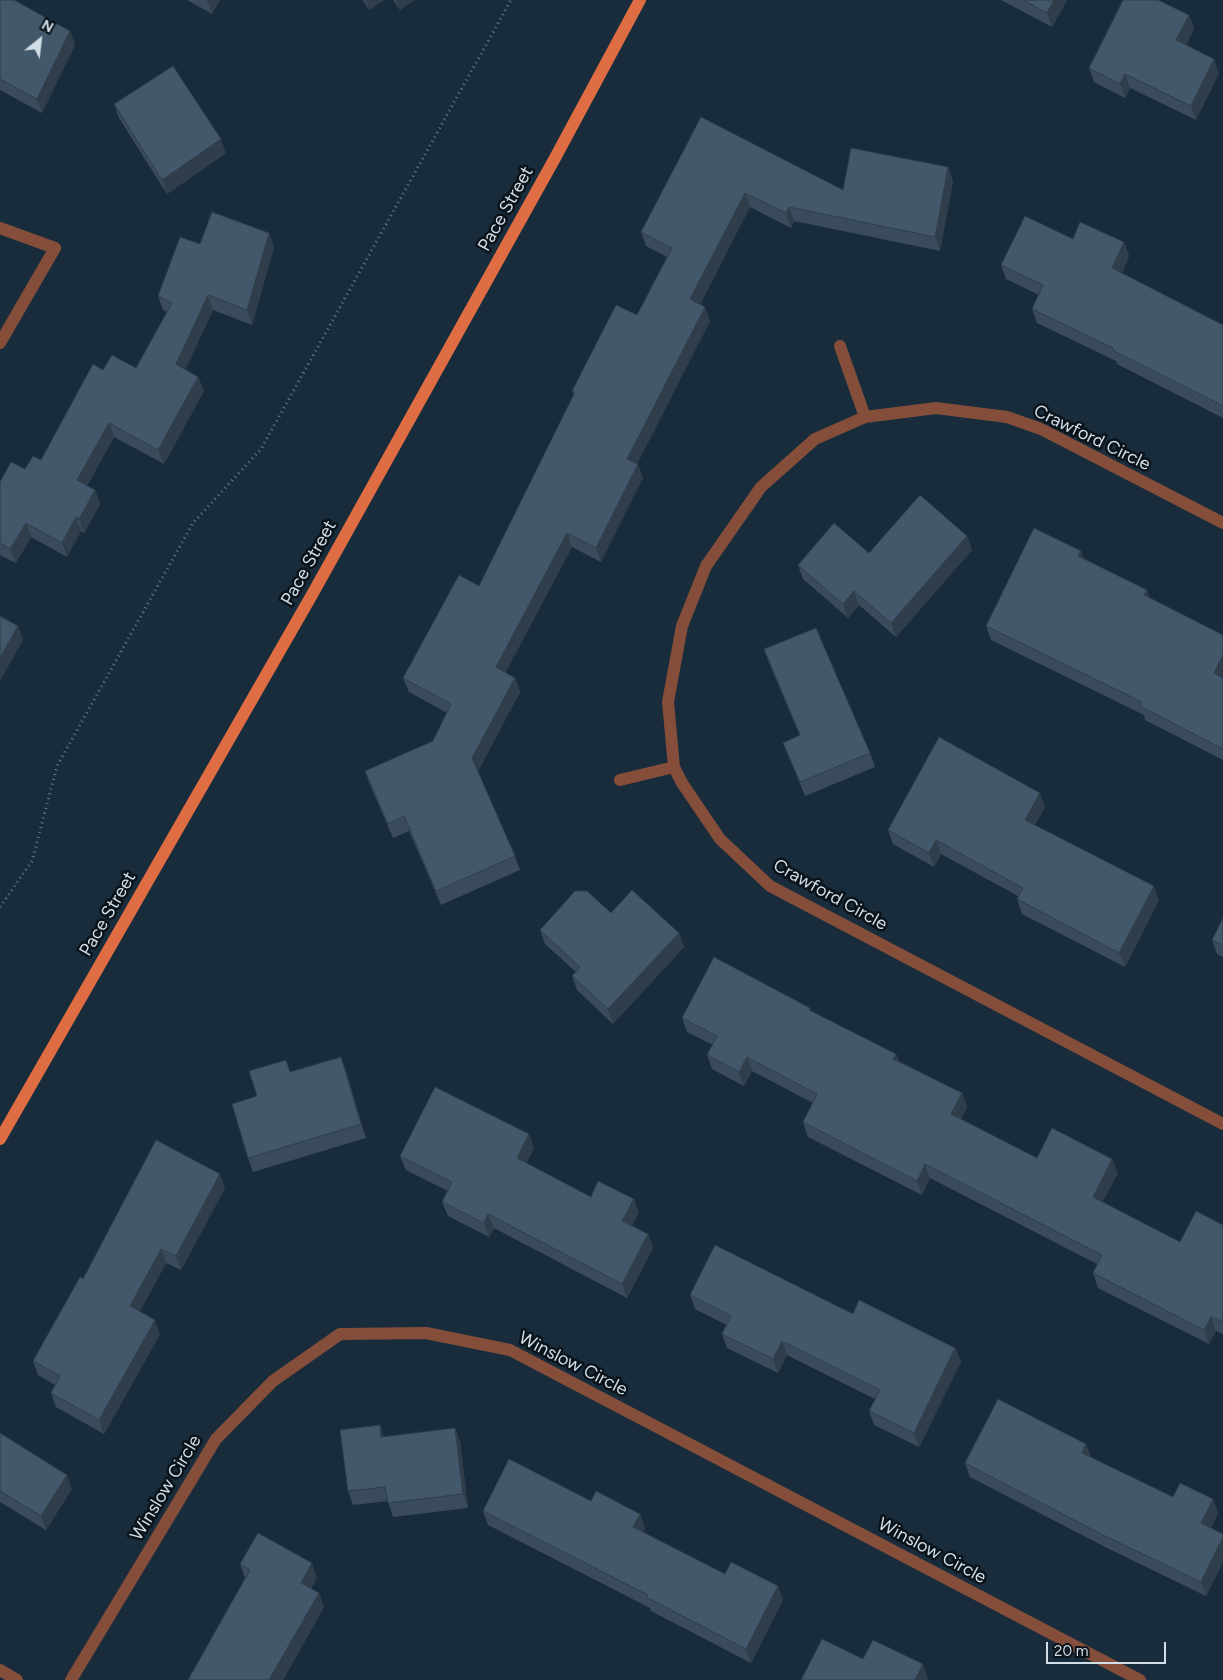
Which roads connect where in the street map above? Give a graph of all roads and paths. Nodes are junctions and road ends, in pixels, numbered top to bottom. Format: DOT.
graph roads {
  1 [pos="511,0"];
  2 [pos="640,0"];
  3 [pos="0,228"];
  4 [pos="0,342"];
  5 [pos="840,346"];
  6 [pos="865,417"];
  7 [pos="1223,523"];
  8 [pos="674,767"];
  9 [pos="620,780"];
  10 [pos="0,907"];
  11 [pos="1223,1124"];
  12 [pos="0,1139"];
  13 [pos="0,1670"];
  14 [pos="17,1680"];
  15 [pos="72,1680"];
  16 [pos="1140,1680"];
  1 -- 10 [label="path"];
  2 -- 12 [label="main road, Pace Street"];
  3 -- 4 [label="street"];
  5 -- 6 [label="street"];
  6 -- 7 [label="street, Crawford Circle"];
  6 -- 8 [label="street, Crawford Circle"];
  8 -- 9 [label="street"];
  8 -- 11 [label="street, Crawford Circle"];
  13 -- 14 [label="street"];
  15 -- 16 [label="street, Winslow Circle"];
}
